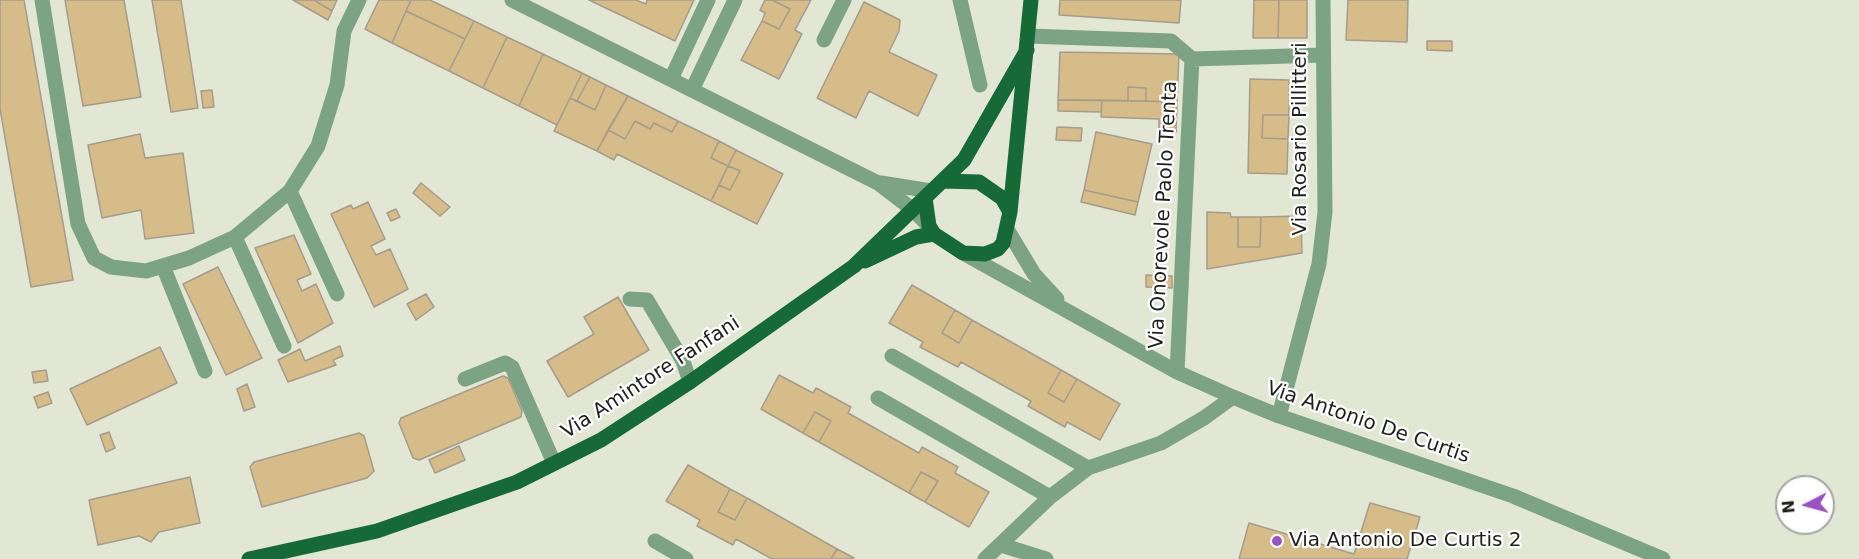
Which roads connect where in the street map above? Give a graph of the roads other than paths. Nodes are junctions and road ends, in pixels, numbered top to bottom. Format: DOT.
graph roads {
  1 [pos="42,0"];
  2 [pos="359,0"];
  3 [pos="512,0"];
  4 [pos="708,0"];
  5 [pos="735,0"];
  6 [pos="844,0"];
  7 [pos="960,0"];
  8 [pos="1031,0"];
  9 [pos="1323,0"];
  10 [pos="824,40"];
  11 [pos="1027,43"];
  12 [pos="1322,56"];
  13 [pos="1192,59"];
  14 [pos="671,79"];
  15 [pos="980,85"];
  16 [pos="693,88"];
  17 [pos="878,183"];
  18 [pos="933,190"];
  19 [pos="290,191"];
  20 [pos="912,209"];
  21 [pos="1010,212"];
  22 [pos="1007,229"];
  23 [pos="931,230"];
  24 [pos="235,237"];
  25 [pos="963,253"];
  26 [pos="163,266"];
  27 [pos="854,266"];
  28 [pos="337,294"];
  29 [pos="630,299"];
  30 [pos="1068,310"];
  31 [pos="284,346"];
  32 [pos="892,356"];
  33 [pos="206,371"];
  34 [pos="1178,372"];
  35 [pos="465,379"];
  36 [pos="690,382"];
  37 [pos="1233,397"];
  38 [pos="878,398"];
  39 [pos="1278,416"];
  40 [pos="554,464"];
  41 [pos="1088,468"];
  42 [pos="1050,497"];
  43 [pos="655,541"];
  44 [pos="1001,545"];
  45 [pos="249,559"];
  46 [pos="686,559"];
  47 [pos="985,559"];
  48 [pos="1046,559"];
  49 [pos="1664,559"];
  1 -- 26 [label="street"];
  2 -- 19 [label="street"];
  3 -- 14 [label="street"];
  4 -- 14 [label="street"];
  5 -- 16 [label="street"];
  6 -- 10 [label="street"];
  7 -- 15 [label="street"];
  8 -- 11 [label="main road"];
  9 -- 12 [label="street, Via Rosario Pillitteri"];
  11 -- 13 [label="street, Via Onorevole Paolo Trenta"];
  11 -- 18 [label="main road"];
  11 -- 21 [label="main road"];
  12 -- 13 [label="street, Via Onorevole Paolo Trenta"];
  12 -- 39 [label="street, Via Rosario Pillitteri"];
  13 -- 34 [label="street, Via Onorevole Paolo Trenta"];
  14 -- 16 [label="street"];
  16 -- 17 [label="street"];
  17 -- 18 [label="street"];
  17 -- 20 [label="street"];
  18 -- 20 [label="main road"];
  18 -- 21 [label="main road"];
  18 -- 23 [label="main road"];
  19 -- 24 [label="street"];
  19 -- 28 [label="street"];
  20 -- 23 [label="street"];
  20 -- 27 [label="main road"];
  21 -- 22 [label="main road"];
  22 -- 25 [label="main road"];
  22 -- 30 [label="street"];
  23 -- 25 [label="main road"];
  23 -- 27 [label="main road"];
  24 -- 26 [label="street"];
  24 -- 31 [label="street"];
  25 -- 30 [label="street, Via Antonio De Curtis"];
  26 -- 33 [label="street"];
  27 -- 36 [label="main road, Via Amintore Fanfani"];
  29 -- 36 [label="street"];
  30 -- 34 [label="street, Via Antonio De Curtis"];
  32 -- 41 [label="street"];
  34 -- 37 [label="street, Via Antonio De Curtis"];
  35 -- 40 [label="street"];
  36 -- 40 [label="main road, Via Amintore Fanfani"];
  37 -- 39 [label="street, Via Antonio De Curtis"];
  37 -- 41 [label="street"];
  38 -- 42 [label="street"];
  39 -- 49 [label="street, Via Antonio De Curtis"];
  40 -- 45 [label="main road, Via Amintore Fanfani"];
  41 -- 42 [label="street"];
  42 -- 44 [label="street"];
  43 -- 46 [label="street"];
  44 -- 47 [label="street"];
  44 -- 48 [label="street"];
}
